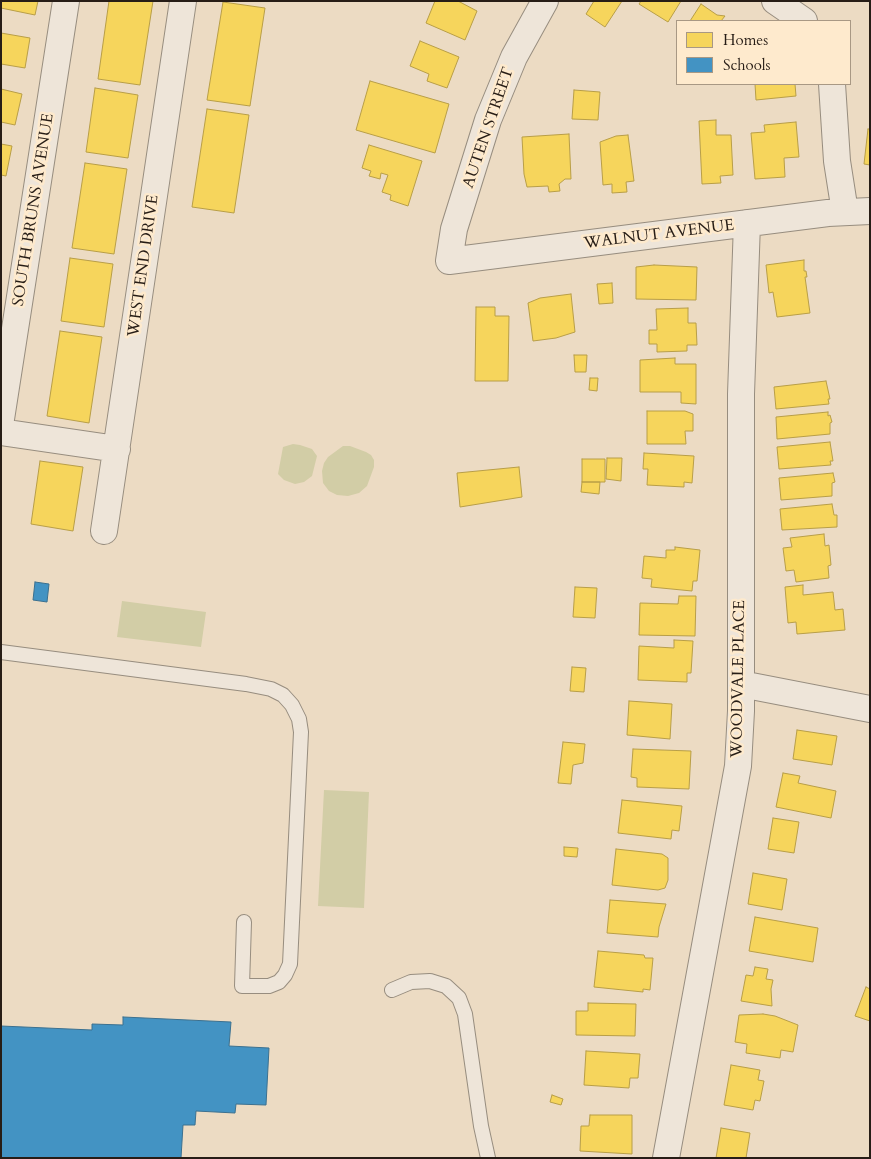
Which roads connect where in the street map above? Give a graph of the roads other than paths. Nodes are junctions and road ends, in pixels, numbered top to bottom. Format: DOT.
graph roads {
  1 [pos="66,1"];
  2 [pos="183,1"];
  3 [pos="545,1"];
  4 [pos="775,1"];
  5 [pos="803,20"];
  6 [pos="832,85"];
  7 [pos="863,216"];
  8 [pos="747,223"];
  9 [pos="449,261"];
  10 [pos="1,419"];
  11 [pos="1,432"];
  12 [pos="117,449"];
  13 [pos="104,532"];
  14 [pos="1,652"];
  15 [pos="740,684"];
  16 [pos="870,709"];
  17 [pos="244,922"];
  18 [pos="392,990"];
  19 [pos="488,1158"];
  20 [pos="666,1158"];
  1 -- 10 [label="street, SOUTH BRUNS AVENUE"];
  2 -- 12 [label="street, WEST END DRIVE"];
  3 -- 9 [label="street, AUTEN STREET"];
  4 -- 5 [label="street"];
  6 -- 7 [label="street"];
  7 -- 8 [label="street, WALNUT AVENUE"];
  8 -- 9 [label="street, WALNUT AVENUE"];
  8 -- 15 [label="street, WOODVALE PLACE"];
  11 -- 12 [label="street"];
  12 -- 13 [label="street, WEST END DRIVE"];
  14 -- 17 [label="lane"];
  15 -- 16 [label="street"];
  15 -- 20 [label="street, WOODVALE PLACE"];
  18 -- 19 [label="lane"];
}
